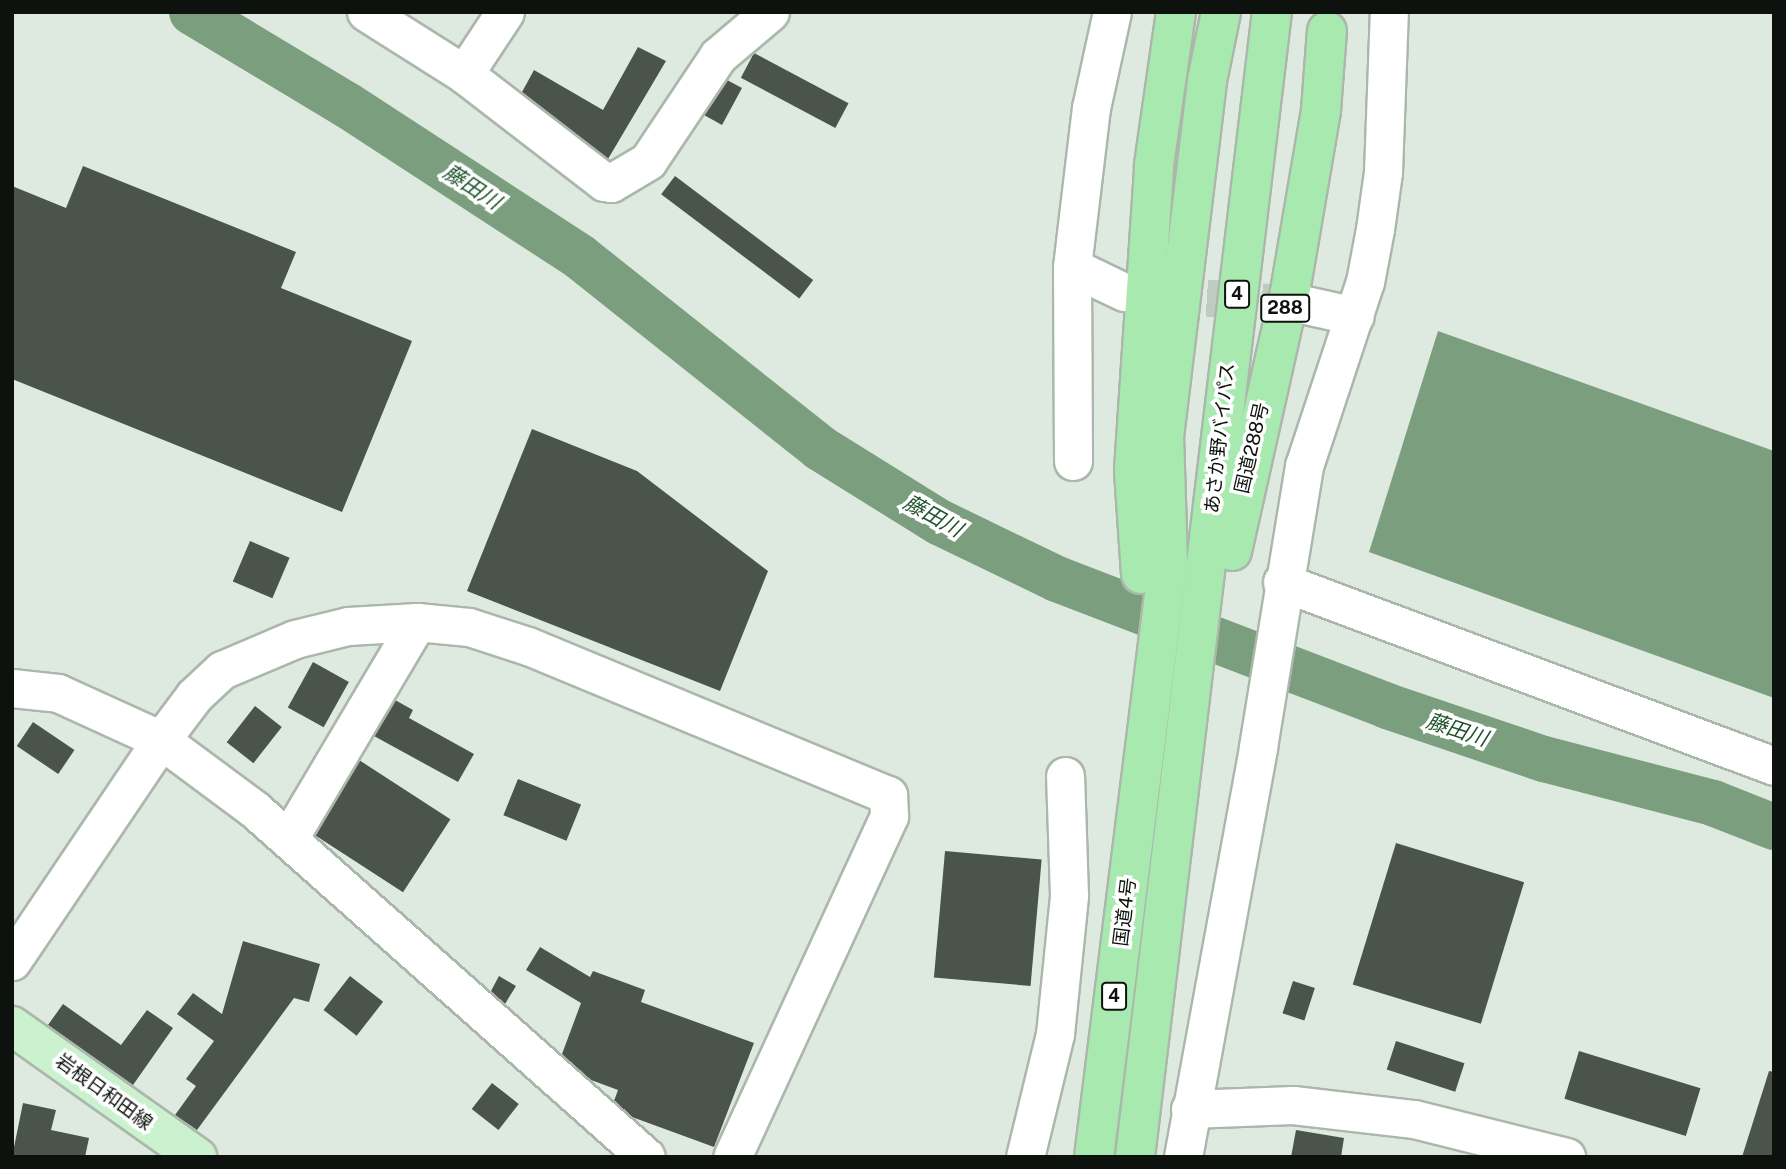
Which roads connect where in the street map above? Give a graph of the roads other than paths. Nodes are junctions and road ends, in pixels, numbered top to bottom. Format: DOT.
graph roads {
  1 [pos="366,12"];
  2 [pos="505,12"];
  3 [pos="770,12"];
  4 [pos="1112,12"];
  5 [pos="1176,12"];
  6 [pos="1221,12"];
  7 [pos="1272,12"];
  8 [pos="1389,12"];
  9 [pos="1327,31"];
  10 [pos="464,74"];
  11 [pos="1072,267"];
  12 [pos="1124,292"];
  13 [pos="1301,304"];
  14 [pos="1355,316"];
  15 [pos="1073,461"];
  16 [pos="1156,559"];
  17 [pos="1216,580"];
  18 [pos="1280,592"];
  19 [pos="416,622"];
  20 [pos="12,688"];
  21 [pos="161,740"];
  22 [pos="1774,766"];
  23 [pos="1065,776"];
  24 [pos="289,838"];
  25 [pos="1170,865"];
  26 [pos="12,961"];
  27 [pos="12,1026"];
  28 [pos="1190,1109"];
  29 [pos="176,1150"];
  30 [pos="646,1157"];
  31 [pos="732,1157"];
  32 [pos="1025,1157"];
  33 [pos="1094,1157"];
  34 [pos="1135,1157"];
  35 [pos="1183,1157"];
  36 [pos="1566,1157"];
  1 -- 10 [label="street"];
  2 -- 10 [label="street"];
  3 -- 10 [label="street"];
  4 -- 11 [label="street"];
  5 -- 16 [label="highway"];
  6 -- 16 [label="highway"];
  7 -- 17 [label="highway, あさか野バイパス / 4"];
  8 -- 14 [label="street"];
  9 -- 17 [label="highway, 国道288号 / 288"];
  11 -- 12 [label="street"];
  11 -- 15 [label="street"];
  13 -- 14 [label="street"];
  14 -- 18 [label="street"];
  16 -- 33 [label="highway, 国道4号 / 4"];
  17 -- 25 [label="highway, 国道288号 / 288"];
  18 -- 22 [label="street"];
  18 -- 28 [label="street"];
  19 -- 21 [label="street"];
  19 -- 24 [label="street"];
  19 -- 31 [label="street"];
  20 -- 21 [label="street"];
  21 -- 24 [label="street"];
  21 -- 26 [label="street"];
  23 -- 32 [label="street"];
  24 -- 30 [label="street"];
  25 -- 34 [label="highway, 国道4号 / 4"];
  27 -- 29 [label="main road, 岩根日和田線"];
  28 -- 35 [label="street"];
  28 -- 36 [label="street"];
}
